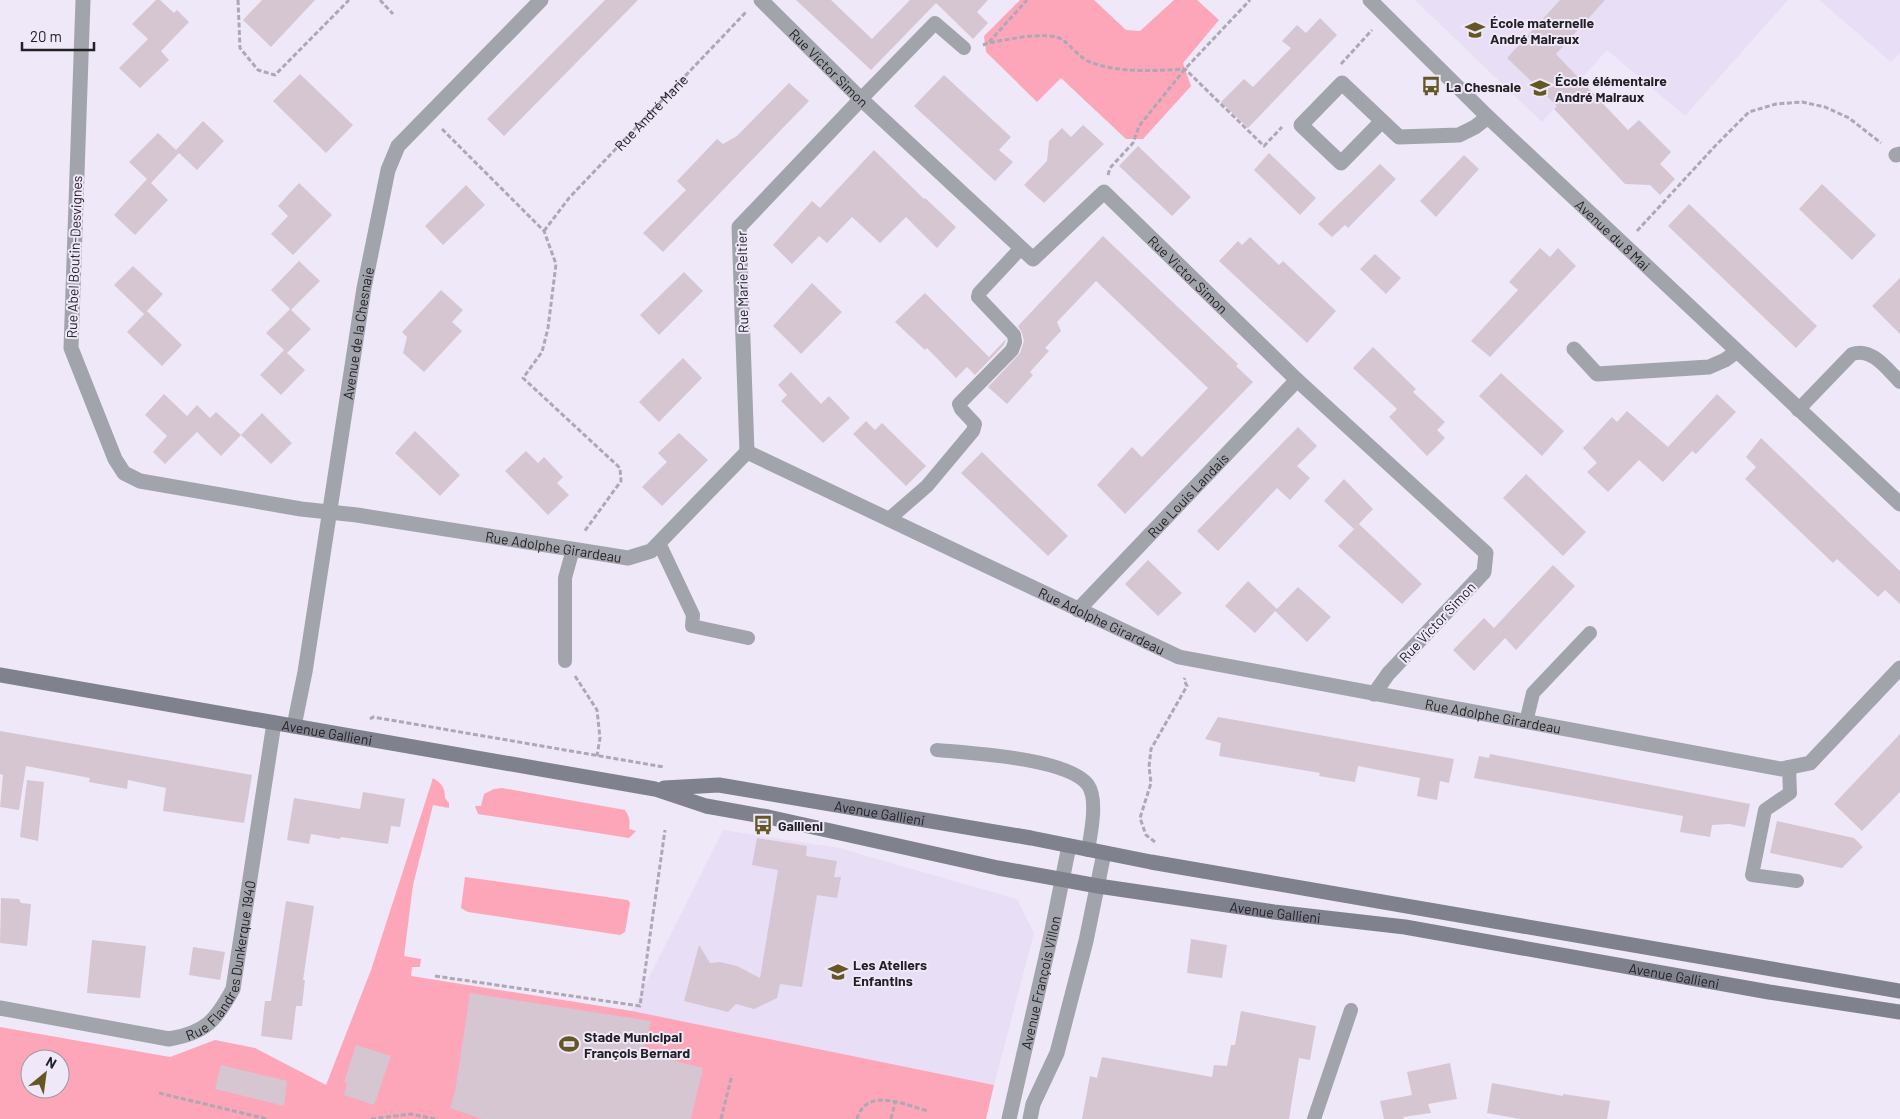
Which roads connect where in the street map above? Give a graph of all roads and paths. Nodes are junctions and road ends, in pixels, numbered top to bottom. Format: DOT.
graph roads {
  1 [pos="83,0"];
  2 [pos="238,0"];
  3 [pos="349,0"];
  4 [pos="380,0"];
  5 [pos="541,0"];
  6 [pos="762,0"];
  7 [pos="1027,0"];
  8 [pos="1250,0"];
  9 [pos="1370,0"];
  10 [pos="393,14"];
  11 [pos="1374,28"];
  12 [pos="988,43"];
  13 [pos="964,48"];
  14 [pos="1337,68"];
  15 [pos="1185,69"];
  16 [pos="861,99"];
  17 [pos="428,115"];
  18 [pos="1488,117"];
  19 [pos="1288,121"];
  20 [pos="1382,121"];
  21 [pos="1898,155"];
  22 [pos="1104,192"];
  23 [pos="544,231"];
  24 [pos="1624,245"];
  25 [pos="1021,248"];
  26 [pos="1574,349"];
  27 [pos="1736,352"];
  28 [pos="1297,380"];
  29 [pos="1900,382"];
  30 [pos="1798,410"];
  31 [pos="747,452"];
  32 [pos="1900,504"];
  33 [pos="329,511"];
  34 [pos="889,519"];
  35 [pos="659,542"];
  36 [pos="574,549"];
  37 [pos="1078,610"];
  38 [pos="1590,633"];
  39 [pos="748,638"];
  40 [pos="1195,659"];
  41 [pos="566,661"];
  42 [pos="1900,668"];
  43 [pos="0,675"];
  44 [pos="1374,694"];
  45 [pos="1526,722"];
  46 [pos="274,723"];
  47 [pos="294,726"];
  48 [pos="937,750"];
  49 [pos="597,756"];
  50 [pos="1789,768"];
  51 [pos="655,789"];
  52 [pos="665,830"];
  53 [pos="1146,835"];
  54 [pos="1068,846"];
  55 [pos="1088,850"];
  56 [pos="1104,853"];
  57 [pos="1063,878"];
  58 [pos="1796,881"];
  59 [pos="1098,886"];
  60 [pos="434,976"];
  61 [pos="1900,991"];
  62 [pos="0,1008"];
  63 [pos="1351,1010"];
  64 [pos="1900,1012"];
  65 [pos="732,1074"];
  66 [pos="159,1093"];
  67 [pos="895,1102"];
  68 [pos="928,1111"];
  69 [pos="246,1114"];
  70 [pos="857,1118"];
  71 [pos="244,1119"];
  72 [pos="267,1119"];
  73 [pos="370,1119"];
  74 [pos="435,1119"];
  75 [pos="722,1119"];
  76 [pos="863,1119"];
  77 [pos="891,1119"];
  78 [pos="1010,1119"];
  79 [pos="1030,1119"];
  80 [pos="1314,1119"];
  1 -- 33 [label="street, Rue Abel Boutin-Desvignes"];
  2 -- 3 [label="path"];
  4 -- 10 [label="path"];
  5 -- 17 [label="street, Avenue de la Chesnaie"];
  6 -- 16 [label="street, Rue Victor Simon"];
  6 -- 23 [label="path, Rue André Marie"];
  7 -- 12 [label="path"];
  8 -- 15 [label="path"];
  9 -- 18 [label="street, Avenue du 8 Mai"];
  11 -- 14 [label="path"];
  12 -- 13 [label="path"];
  12 -- 15 [label="path"];
  13 -- 16 [label="lane"];
  15 -- 19 [label="path"];
  15 -- 22 [label="path"];
  16 -- 25 [label="street, Rue Victor Simon"];
  16 -- 31 [label="street, Rue Marie Peltier"];
  17 -- 23 [label="path"];
  17 -- 33 [label="street, Avenue de la Chesnaie"];
  18 -- 20 [label="street"];
  18 -- 24 [label="street, Avenue du 8 Mai"];
  20 -- 20 [label="street"];
  21 -- 24 [label="path"];
  22 -- 25 [label="street, Rue Victor Simon"];
  22 -- 28 [label="street, Rue Victor Simon"];
  23 -- 36 [label="path"];
  24 -- 27 [label="street, Avenue du 8 Mai"];
  25 -- 34 [label="lane"];
  26 -- 27 [label="street"];
  27 -- 30 [label="street, Avenue du 8 Mai"];
  28 -- 37 [label="street, Rue Louis Landais"];
  28 -- 44 [label="street, Rue Victor Simon"];
  29 -- 30 [label="lane"];
  30 -- 32 [label="street, Avenue du 8 Mai"];
  31 -- 34 [label="street, Rue Adolphe Girardeau"];
  31 -- 35 [label="street, Rue Adolphe Girardeau"];
  33 -- 36 [label="street, Rue Adolphe Girardeau"];
  33 -- 47 [label="street, Avenue de la Chesnaie"];
  34 -- 37 [label="street, Rue Adolphe Girardeau"];
  35 -- 36 [label="street, Rue Adolphe Girardeau"];
  35 -- 39 [label="lane"];
  36 -- 41 [label="lane"];
  37 -- 40 [label="street, Rue Adolphe Girardeau"];
  38 -- 45 [label="lane"];
  40 -- 44 [label="street, Rue Adolphe Girardeau"];
  40 -- 53 [label="path"];
  41 -- 49 [label="path"];
  42 -- 50 [label="street, Rue Adolphe Girardeau"];
  43 -- 46 [label="main road, Avenue Gallieni"];
  44 -- 45 [label="street, Rue Adolphe Girardeau"];
  45 -- 50 [label="street, Rue Adolphe Girardeau"];
  46 -- 47 [label="main road, Avenue Gallieni"];
  46 -- 62 [label="street, Rue Flandres Dunkerque 1940"];
  47 -- 51 [label="main road, Avenue Gallieni"];
  48 -- 55 [label="lane"];
  50 -- 58 [label="lane"];
  51 -- 54 [label="main road, Avenue Gallieni"];
  51 -- 57 [label="main road, Avenue Gallieni"];
  52 -- 60 [label="path"];
  54 -- 55 [label="main road, Avenue Gallieni"];
  54 -- 57 [label="street, Avenue François Villon"];
  55 -- 56 [label="main road, Avenue Gallieni"];
  56 -- 59 [label="street"];
  56 -- 61 [label="main road, Avenue Gallieni"];
  57 -- 59 [label="main road, Avenue Gallieni"];
  57 -- 78 [label="street, Avenue François Villon"];
  59 -- 64 [label="main road, Avenue Gallieni"];
  59 -- 79 [label="street"];
  63 -- 80 [label="lane"];
  65 -- 75 [label="path"];
  66 -- 69 [label="path"];
  67 -- 68 [label="path"];
  67 -- 70 [label="path"];
  67 -- 77 [label="path"];
  69 -- 71 [label="path"];
  69 -- 72 [label="path"];
  70 -- 76 [label="path"];
  73 -- 74 [label="path"];
}
